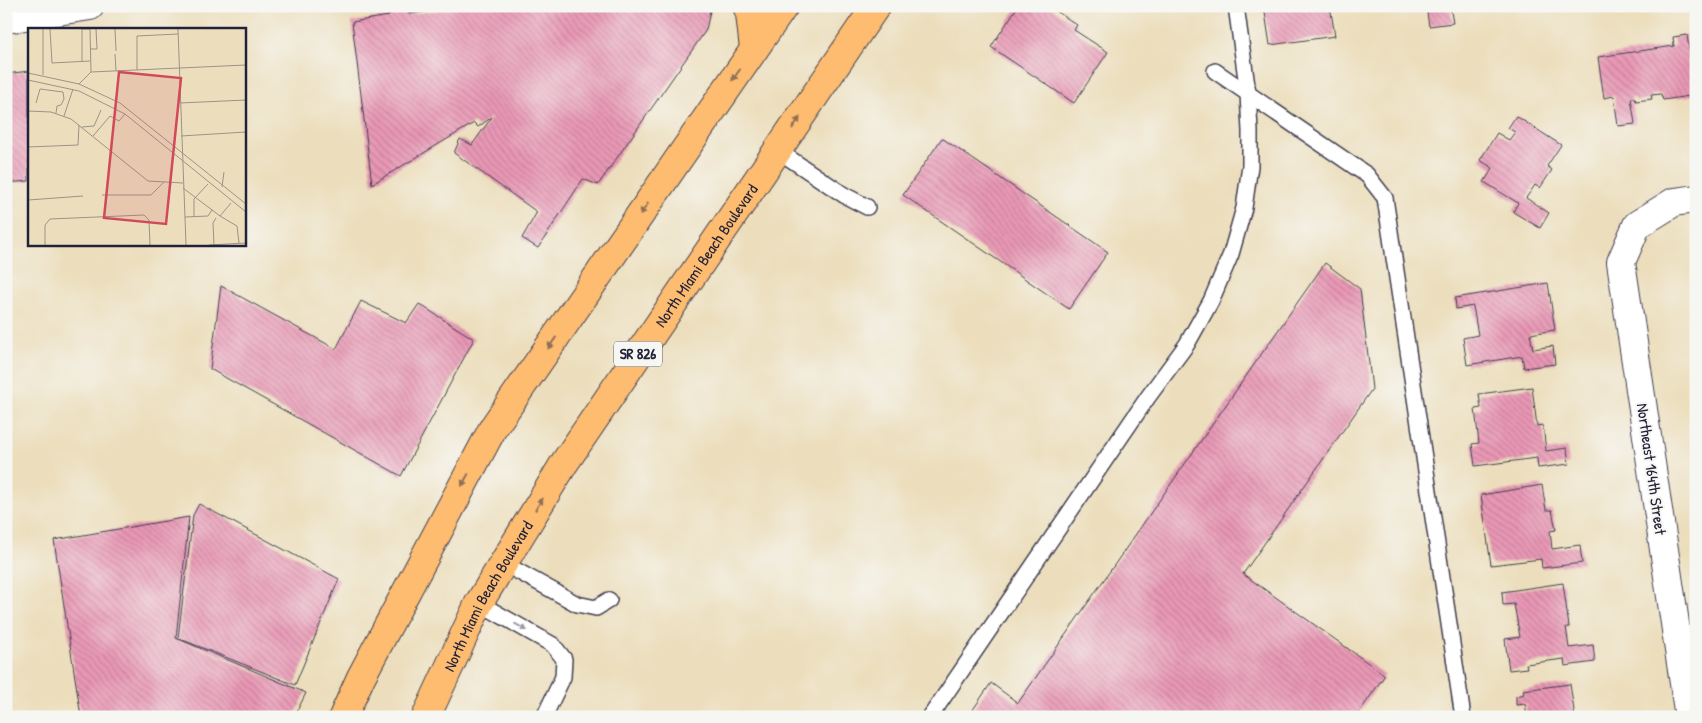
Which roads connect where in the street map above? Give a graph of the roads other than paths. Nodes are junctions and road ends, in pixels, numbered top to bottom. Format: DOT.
graph roads {
  1 [pos="90,6"];
  2 [pos="747,6"];
  3 [pos="784,6"];
  4 [pos="876,6"];
  5 [pos="1236,6"];
  6 [pos="6,18"];
  7 [pos="754,49"];
  8 [pos="1215,71"];
  9 [pos="1248,93"];
  10 [pos="778,150"];
  11 [pos="1696,198"];
  12 [pos="867,207"];
  13 [pos="502,563"];
  14 [pos="609,600"];
  15 [pos="479,603"];
  16 [pos="343,717"];
  17 [pos="426,717"];
  18 [pos="544,717"];
  19 [pos="930,717"];
  20 [pos="1463,717"];
  21 [pos="1689,717"];
  1 -- 6 [label="street"];
  2 -- 7 [label="main road"];
  3 -- 7 [label="main road"];
  10 -- 4 [label="main road, North Miami Beach Boulevard / SR 826, one-way"];
  5 -- 9 [label="lane"];
  7 -- 16 [label="main road, one-way"];
  8 -- 9 [label="lane"];
  9 -- 19 [label="lane"];
  9 -- 20 [label="lane"];
  10 -- 12 [label="lane"];
  13 -- 10 [label="main road, North Miami Beach Boulevard / SR 826, one-way"];
  11 -- 21 [label="street, Northeast 164th Street"];
  13 -- 14 [label="lane"];
  13 -- 15 [label="main road, North Miami Beach Boulevard / SR 826"];
  15 -- 17 [label="main road, North Miami Beach Boulevard / SR 826"];
  15 -- 18 [label="lane, one-way"];
}
